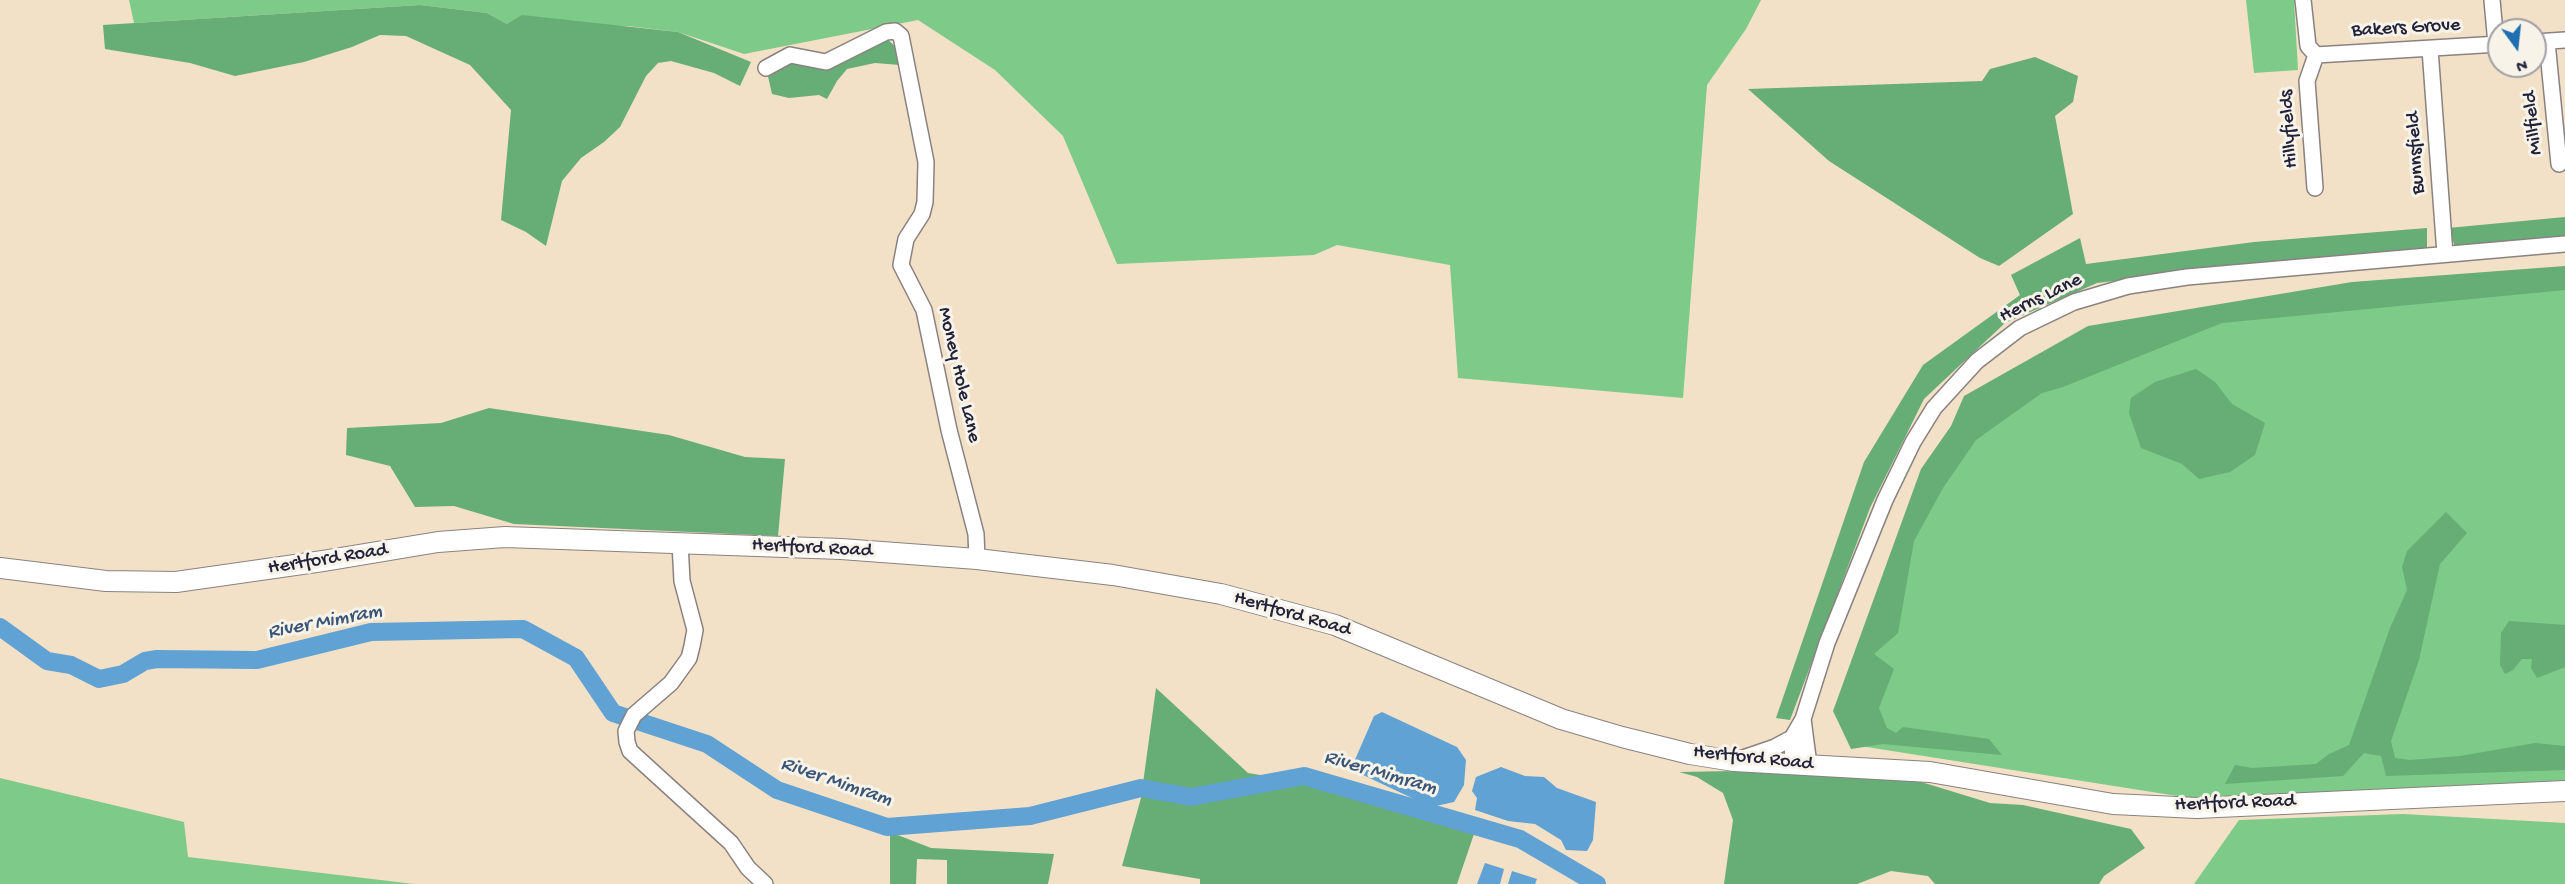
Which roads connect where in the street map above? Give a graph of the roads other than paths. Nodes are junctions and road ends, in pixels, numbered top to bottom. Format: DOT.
graph roads {
  1 [pos="2303,0"];
  2 [pos="2492,0"];
  3 [pos="2494,18"];
  4 [pos="2565,40"];
  5 [pos="2547,42"];
  6 [pos="2487,45"];
  7 [pos="2430,49"];
  8 [pos="2316,55"];
  9 [pos="766,68"];
  10 [pos="2546,78"];
  11 [pos="2559,164"];
  12 [pos="2315,188"];
  13 [pos="2565,244"];
  14 [pos="2445,254"];
  15 [pos="680,543"];
  16 [pos="976,559"];
  17 [pos="0,568"];
  18 [pos="1803,719"];
  19 [pos="1792,738"];
  20 [pos="1734,761"];
  21 [pos="1801,765"];
  22 [pos="2565,791"];
  23 [pos="765,884"];
  1 -- 8 [label="street"];
  2 -- 3 [label="street"];
  4 -- 5 [label="street"];
  6 -- 7 [label="street, Bakers Grove"];
  7 -- 8 [label="street, Bakers Grove"];
  7 -- 14 [label="street, Bunnsfield"];
  8 -- 12 [label="street, Hillyfields"];
  9 -- 16 [label="street, Money Hole Lane"];
  10 -- 11 [label="street, Millfield"];
  13 -- 14 [label="street, Herns Lane"];
  14 -- 18 [label="street, Herns Lane"];
  15 -- 16 [label="main road, Hertford Road"];
  15 -- 17 [label="main road, Hertford Road"];
  15 -- 23 [label="street"];
  16 -- 20 [label="main road, Hertford Road"];
  18 -- 19 [label="street, Herns Lane"];
  18 -- 21 [label="street, Herns Lane"];
  19 -- 20 [label="street"];
  19 -- 21 [label="street"];
  20 -- 21 [label="main road, Hertford Road"];
  21 -- 22 [label="main road, Hertford Road"];
}
